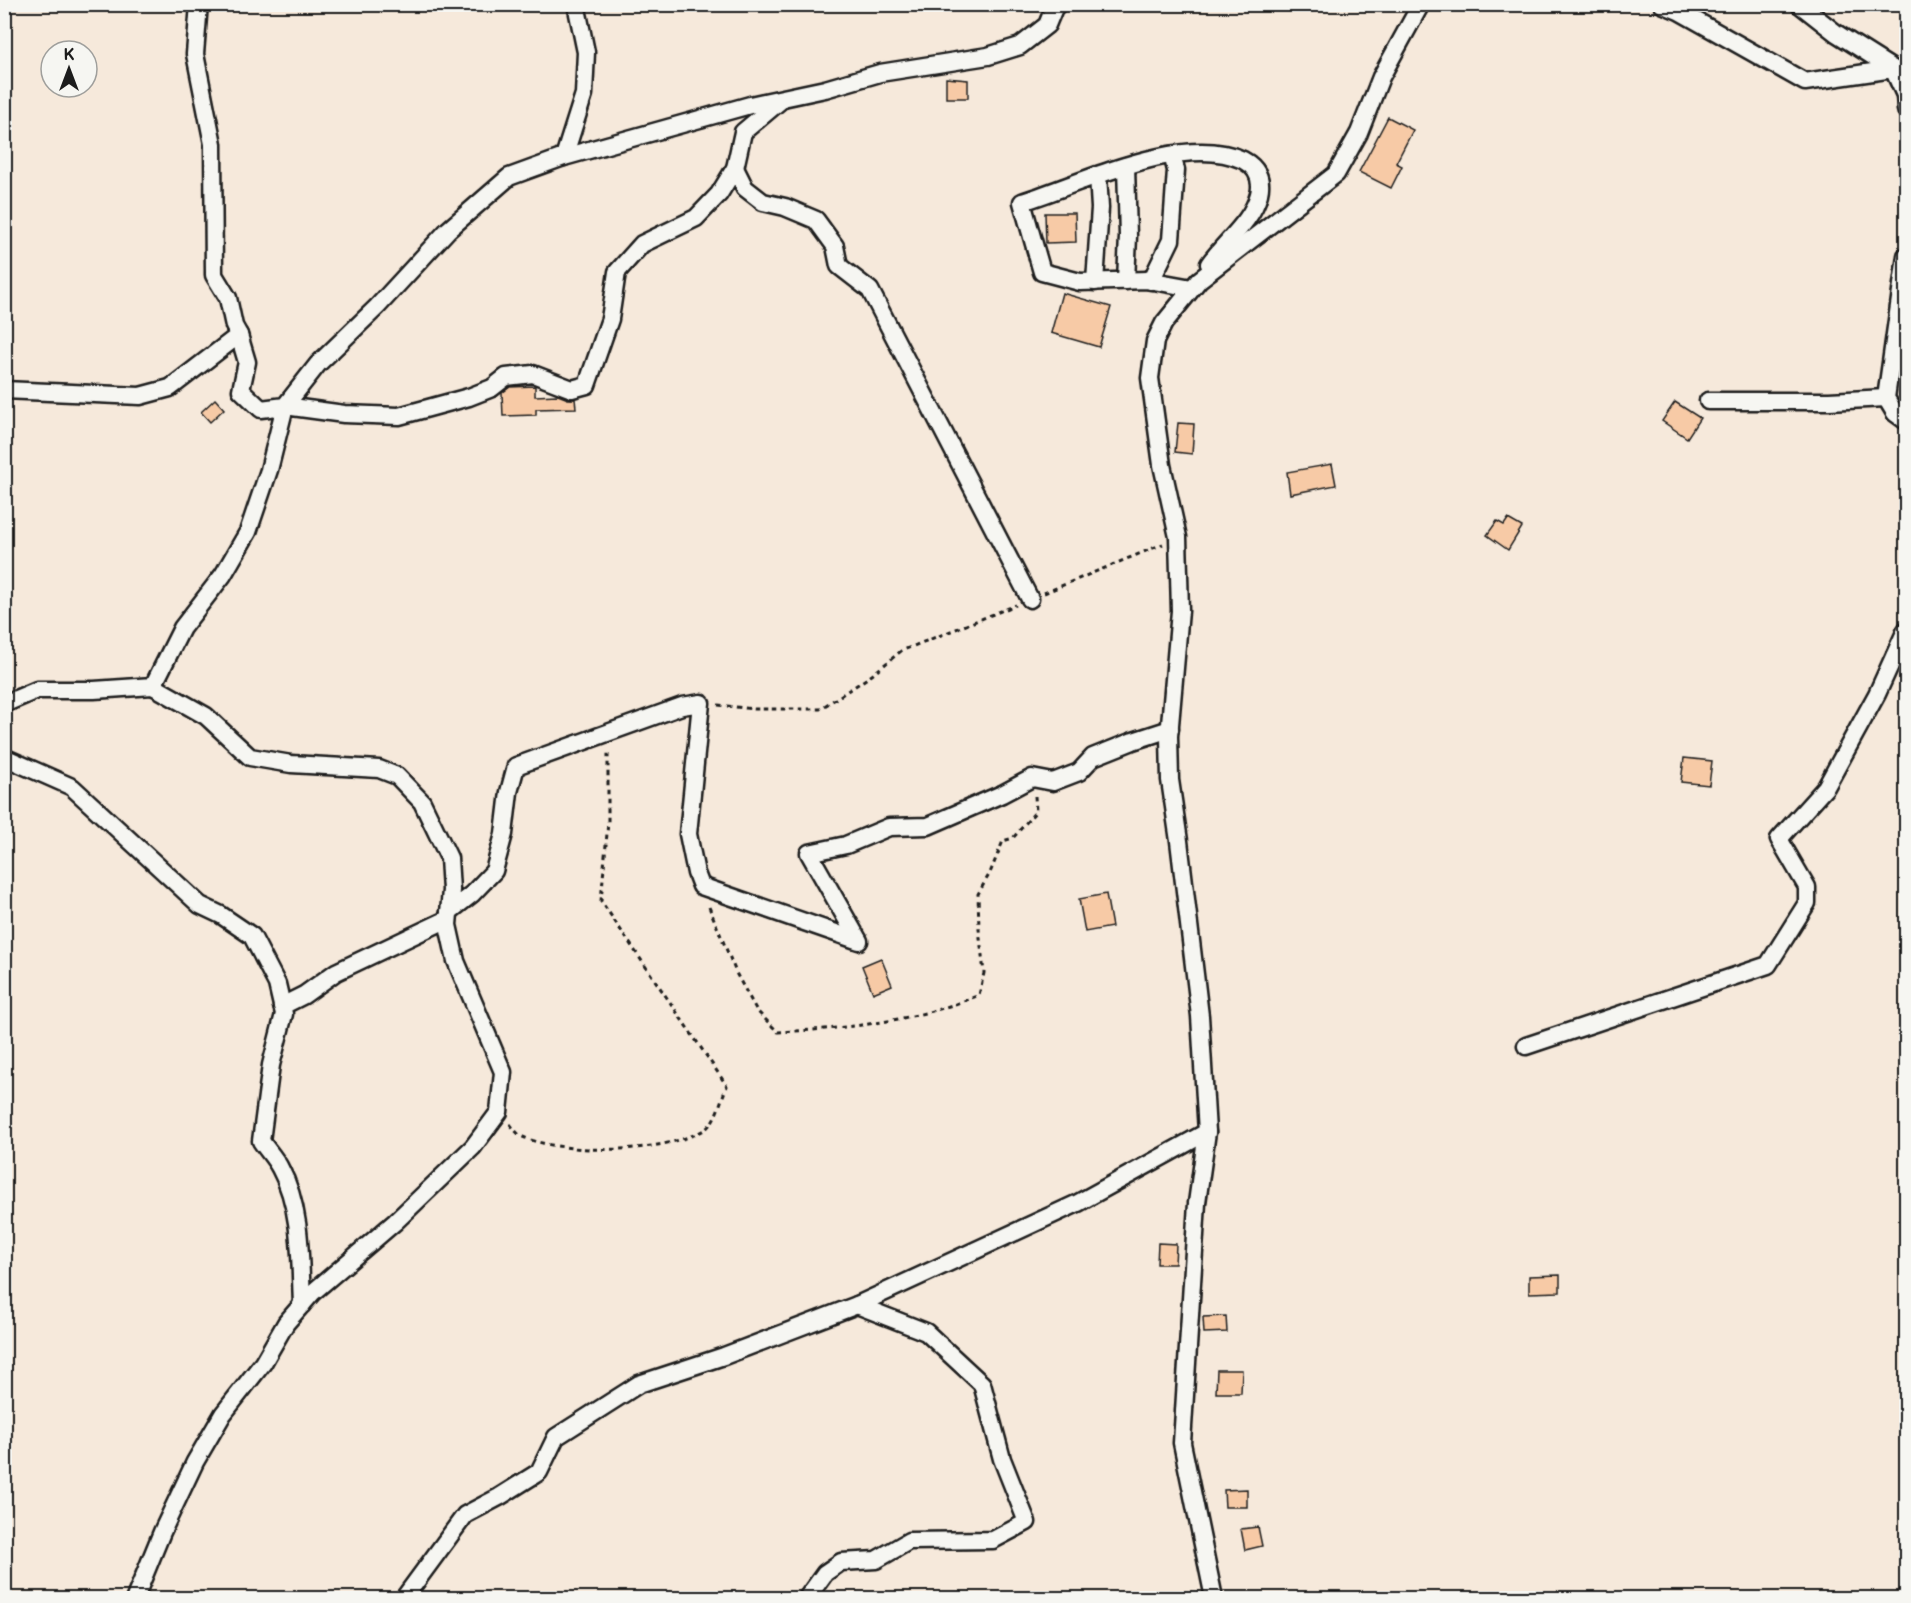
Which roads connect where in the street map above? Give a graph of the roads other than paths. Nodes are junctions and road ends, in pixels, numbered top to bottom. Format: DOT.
graph roads {
  1 [pos="199,4"];
  2 [pos="576,4"];
  3 [pos="1058,4"];
  4 [pos="1421,4"];
  5 [pos="1662,4"];
  6 [pos="1799,4"];
  7 [pos="1893,69"];
  8 [pos="783,98"];
  9 [pos="1906,110"];
  10 [pos="1172,155"];
  11 [pos="564,157"];
  12 [pos="1126,166"];
  13 [pos="735,168"];
  14 [pos="1098,176"];
  15 [pos="1906,256"];
  16 [pos="1126,281"];
  17 [pos="1151,281"];
  18 [pos="1095,282"];
  19 [pos="1196,284"];
  20 [pos="238,335"];
  21 [pos="4,390"];
  22 [pos="1886,398"];
  23 [pos="1708,400"];
  24 [pos="285,406"];
  25 [pos="1906,421"];
  26 [pos="1030,599"];
  27 [pos="1906,630"];
  28 [pos="153,686"];
  29 [pos="7,700"];
  30 [pos="1170,729"];
  31 [pos="4,757"];
  32 [pos="449,916"];
  33 [pos="282,1006"];
  34 [pos="1526,1046"];
  35 [pos="1207,1132"];
  36 [pos="302,1305"];
  37 [pos="858,1305"];
  38 [pos="135,1599"];
  39 [pos="404,1599"];
  40 [pos="807,1599"];
  41 [pos="1214,1599"];
  1 -- 20 [label="street"];
  2 -- 11 [label="street"];
  3 -- 8 [label="street"];
  4 -- 19 [label="street"];
  5 -- 7 [label="street"];
  6 -- 7 [label="street"];
  7 -- 9 [label="street"];
  8 -- 11 [label="street"];
  8 -- 13 [label="street"];
  10 -- 12 [label="street"];
  10 -- 17 [label="street"];
  10 -- 19 [label="street"];
  11 -- 24 [label="street"];
  12 -- 14 [label="street"];
  12 -- 16 [label="street"];
  13 -- 24 [label="street"];
  13 -- 26 [label="street"];
  14 -- 18 [label="street"];
  14 -- 18 [label="street"];
  15 -- 22 [label="street"];
  16 -- 17 [label="street"];
  16 -- 18 [label="street"];
  17 -- 19 [label="street"];
  19 -- 30 [label="street"];
  20 -- 21 [label="street"];
  20 -- 24 [label="street"];
  22 -- 23 [label="street"];
  22 -- 25 [label="street"];
  24 -- 28 [label="street"];
  27 -- 34 [label="street"];
  28 -- 29 [label="street"];
  28 -- 32 [label="street"];
  30 -- 32 [label="street"];
  30 -- 35 [label="street"];
  31 -- 33 [label="street"];
  32 -- 33 [label="street"];
  32 -- 36 [label="street"];
  33 -- 36 [label="street"];
  35 -- 37 [label="street"];
  35 -- 41 [label="street"];
  36 -- 38 [label="street"];
  37 -- 39 [label="street"];
  37 -- 40 [label="street"];
}
